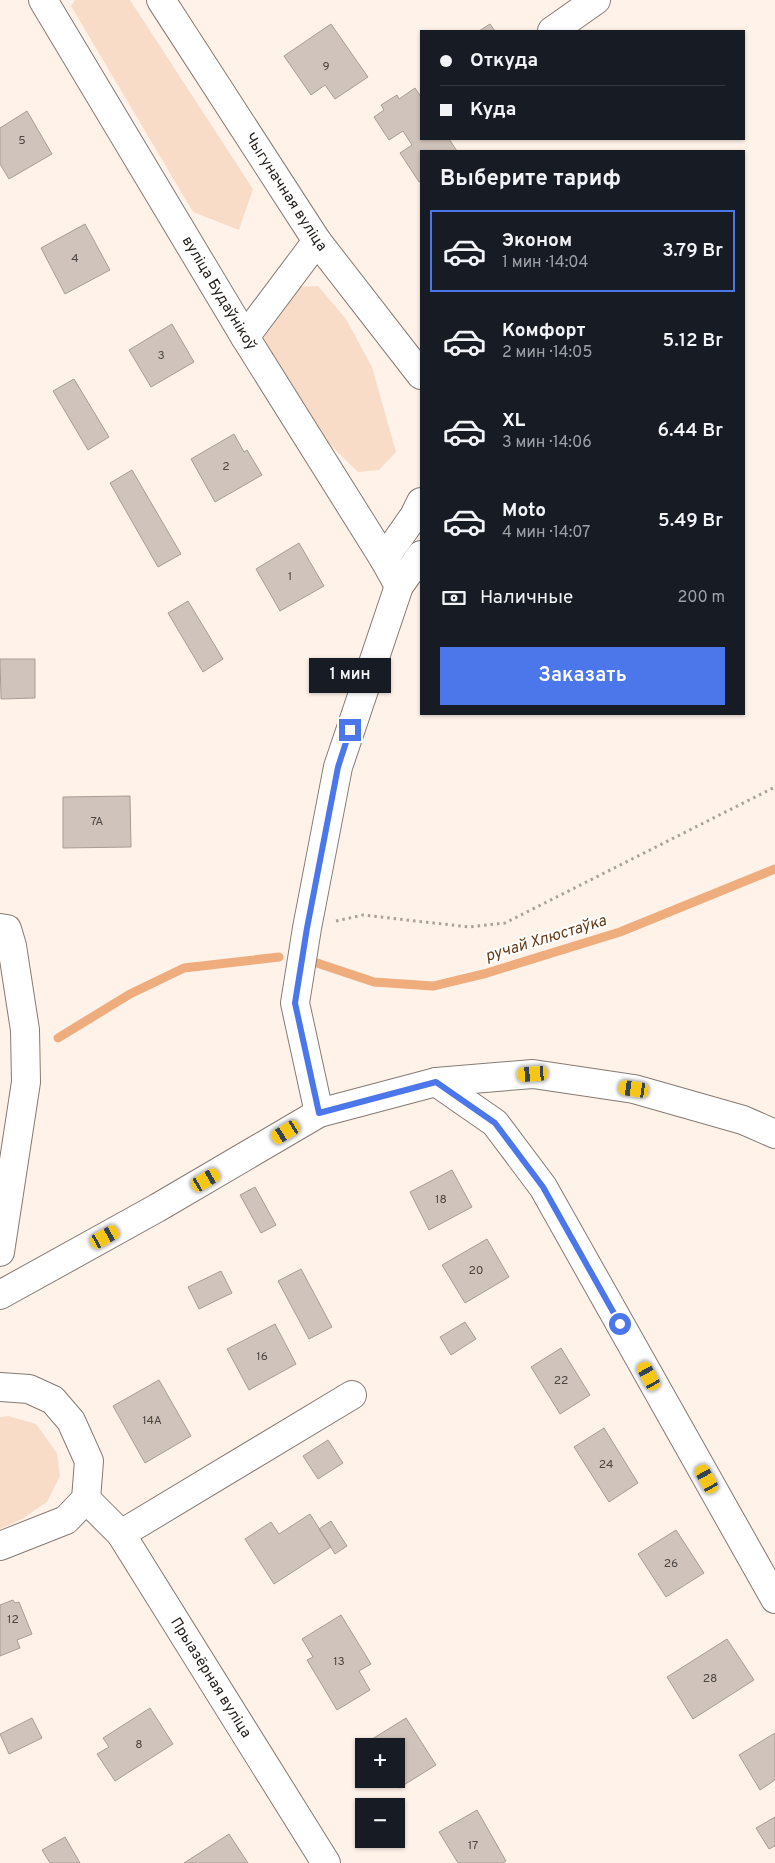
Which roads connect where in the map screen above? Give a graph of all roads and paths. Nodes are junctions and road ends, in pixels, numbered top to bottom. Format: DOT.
graph roads {
  1 [pos="43,0"];
  2 [pos="161,0"];
  3 [pos="596,0"];
  4 [pos="553,30"];
  5 [pos="317,241"];
  6 [pos="245,337"];
  7 [pos="420,374"];
  8 [pos="420,504"];
  9 [pos="420,557"];
  10 [pos="384,559"];
  11 [pos="399,586"];
  12 [pos="775,787"];
  13 [pos="0,928"];
  14 [pos="307,928"];
  15 [pos="436,1082"];
  16 [pos="319,1113"];
  17 [pos="775,1134"];
  18 [pos="0,1252"];
  19 [pos="0,1294"];
  20 [pos="0,1382"];
  21 [pos="0,1387"];
  22 [pos="352,1395"];
  23 [pos="86,1499"];
  24 [pos="121,1534"];
  25 [pos="0,1546"];
  26 [pos="775,1599"];
  27 [pos="326,1863"];
  1 -- 6 [label="street, вуліца Будаўнікоў"];
  2 -- 5 [label="street, Чыгуначная вуліца"];
  3 -- 4 [label="street"];
  5 -- 6 [label="street"];
  5 -- 7 [label="street, Чыгуначная вуліца"];
  6 -- 10 [label="street, вуліца Будаўнікоў"];
  8 -- 10 [label="street"];
  9 -- 11 [label="street"];
  10 -- 11 [label="street, вуліца Будаўнікоў"];
  11 -- 14 [label="street"];
  12 -- 14 [label="path"];
  13 -- 18 [label="street"];
  14 -- 16 [label="street"];
  15 -- 16 [label="street"];
  15 -- 17 [label="street"];
  15 -- 26 [label="street"];
  16 -- 19 [label="street"];
  20 -- 21 [label="street"];
  21 -- 23 [label="street"];
  22 -- 24 [label="street"];
  23 -- 24 [label="street, Прыазёрная вуліца"];
  23 -- 25 [label="street"];
  24 -- 27 [label="street, Прыазёрная вуліца"];
}
